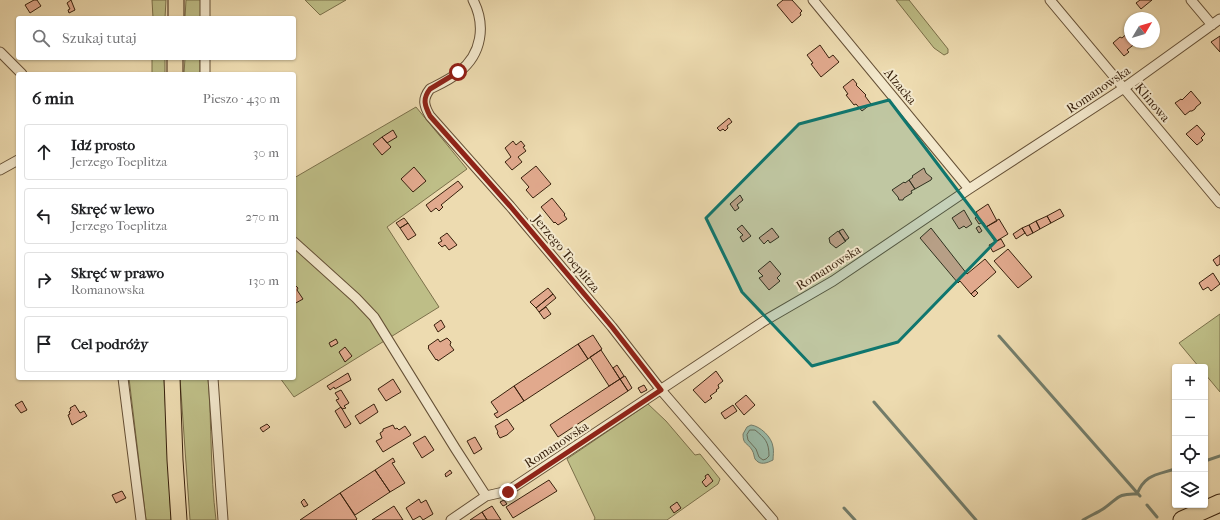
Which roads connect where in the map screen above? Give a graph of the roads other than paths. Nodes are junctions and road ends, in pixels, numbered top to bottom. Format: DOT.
graph roads {
  1 [pos="176,0"];
  2 [pos="205,0"];
  3 [pos="473,0"];
  4 [pos="813,0"];
  5 [pos="1050,0"];
  6 [pos="1191,0"];
  7 [pos="176,16"];
  8 [pos="205,16"];
  9 [pos="1216,22"];
  10 [pos="0,52"];
  11 [pos="175,60"];
  12 [pos="205,60"];
  13 [pos="20,72"];
  14 [pos="175,72"];
  15 [pos="205,72"];
  16 [pos="1124,88"];
  17 [pos="16,161"];
  18 [pos="0,170"];
  19 [pos="969,189"];
  20 [pos="1220,203"];
  21 [pos="296,244"];
  22 [pos="123,380"];
  23 [pos="172,380"];
  24 [pos="213,380"];
  25 [pos="661,390"];
  26 [pos="486,496"];
  27 [pos="1220,503"];
  28 [pos="141,520"];
  29 [pos="179,520"];
  30 [pos="223,520"];
  31 [pos="451,520"];
  32 [pos="773,520"];
  33 [pos="1182,520"];
  1 -- 7 [label="main road"];
  2 -- 8 [label="street"];
  3 -- 25 [label="street, Jerzego Toeplitza"];
  4 -- 19 [label="street, Alzacka"];
  5 -- 16 [label="street, Klinowa"];
  6 -- 9 [label="street, Romanowska"];
  9 -- 16 [label="street, Romanowska"];
  10 -- 13 [label="street"];
  11 -- 14 [label="main road"];
  12 -- 15 [label="street"];
  16 -- 19 [label="street, Romanowska"];
  16 -- 20 [label="street, Klinowa"];
  17 -- 18 [label="street"];
  19 -- 25 [label="street, Romanowska"];
  21 -- 26 [label="street"];
  22 -- 28 [label="street"];
  23 -- 29 [label="main road"];
  24 -- 30 [label="street"];
  25 -- 26 [label="street, Romanowska"];
  25 -- 32 [label="street, Jerzego Toeplitza"];
  26 -- 31 [label="street, Romanowska"];
  27 -- 33 [label="highway"];
}
